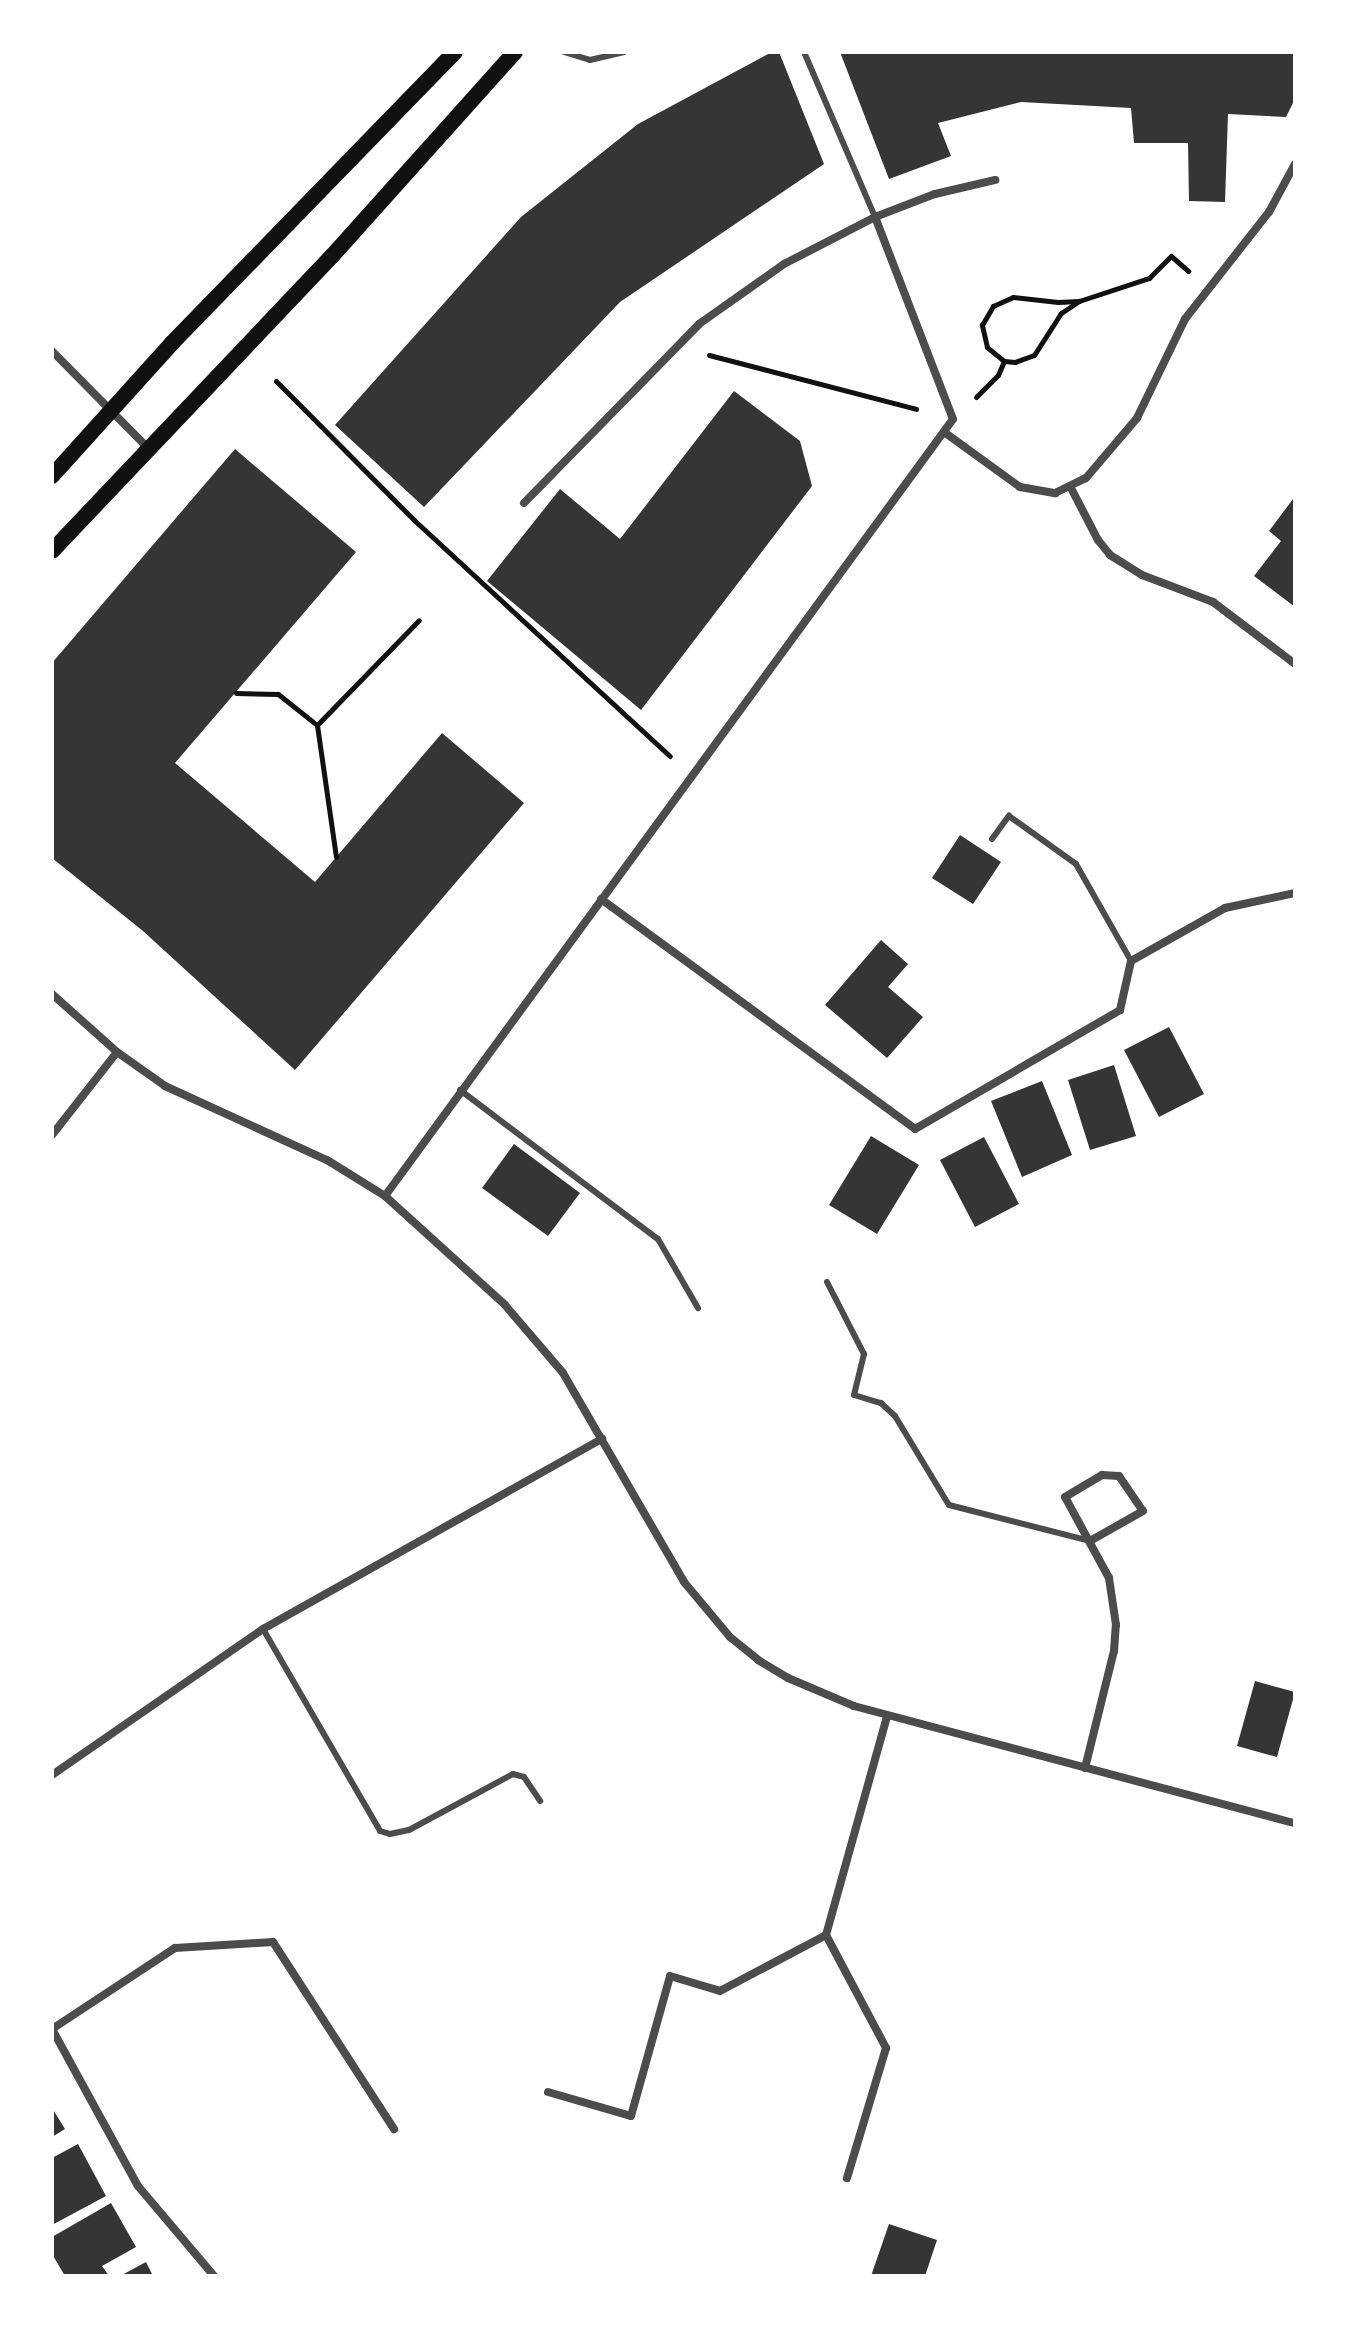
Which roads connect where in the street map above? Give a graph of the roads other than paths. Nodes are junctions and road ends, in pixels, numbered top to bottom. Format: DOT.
graph roads {
  1 [pos="455,52"];
  2 [pos="515,52"];
  3 [pos="564,52"];
  4 [pos="624,52"];
  5 [pos="804,52"];
  6 [pos="1295,164"];
  7 [pos="995,180"];
  8 [pos="875,217"];
  9 [pos="52,351"];
  10 [pos="111,412"];
  11 [pos="944,432"];
  12 [pos="149,449"];
  13 [pos="52,476"];
  14 [pos="1071,488"];
  15 [pos="524,503"];
  16 [pos="52,551"];
  17 [pos="1295,664"];
  18 [pos="992,839"];
  19 [pos="1295,893"];
  20 [pos="601,899"];
  21 [pos="1131,961"];
  22 [pos="52,994"];
  23 [pos="117,1052"];
  24 [pos="460,1090"];
  25 [pos="52,1135"];
  26 [pos="385,1196"];
  27 [pos="827,1282"];
  28 [pos="698,1308"];
  29 [pos="602,1439"];
  30 [pos="1090,1541"];
  31 [pos="263,1629"];
  32 [pos="887,1716"];
  33 [pos="1085,1768"];
  34 [pos="52,1775"];
  35 [pos="540,1801"];
  36 [pos="1295,1823"];
  37 [pos="826,1935"];
  38 [pos="52,2029"];
  39 [pos="548,2092"];
  40 [pos="394,2129"];
  41 [pos="847,2178"];
  42 [pos="214,2276"];
  1 -- 10 [label="main road"];
  2 -- 12 [label="main road"];
  3 -- 4 [label="lane"];
  5 -- 8 [label="lane"];
  6 -- 14 [label="street"];
  7 -- 8 [label="street"];
  8 -- 11 [label="street"];
  8 -- 15 [label="street"];
  9 -- 10 [label="street"];
  10 -- 12 [label="street"];
  10 -- 13 [label="main road"];
  11 -- 14 [label="street"];
  11 -- 20 [label="street"];
  12 -- 16 [label="main road"];
  14 -- 17 [label="street"];
  18 -- 21 [label="lane"];
  19 -- 21 [label="street"];
  20 -- 21 [label="street"];
  20 -- 24 [label="street"];
  22 -- 23 [label="street"];
  23 -- 25 [label="street"];
  23 -- 26 [label="street"];
  24 -- 26 [label="street"];
  24 -- 28 [label="lane"];
  26 -- 29 [label="street"];
  27 -- 30 [label="lane"];
  29 -- 31 [label="street"];
  29 -- 32 [label="street"];
  30 -- 30 [label="street"];
  30 -- 33 [label="street"];
  31 -- 34 [label="street"];
  31 -- 35 [label="lane"];
  32 -- 33 [label="street"];
  32 -- 37 [label="street"];
  33 -- 36 [label="street"];
  37 -- 39 [label="street"];
  37 -- 41 [label="street"];
  38 -- 40 [label="street"];
  38 -- 42 [label="street"];
}
